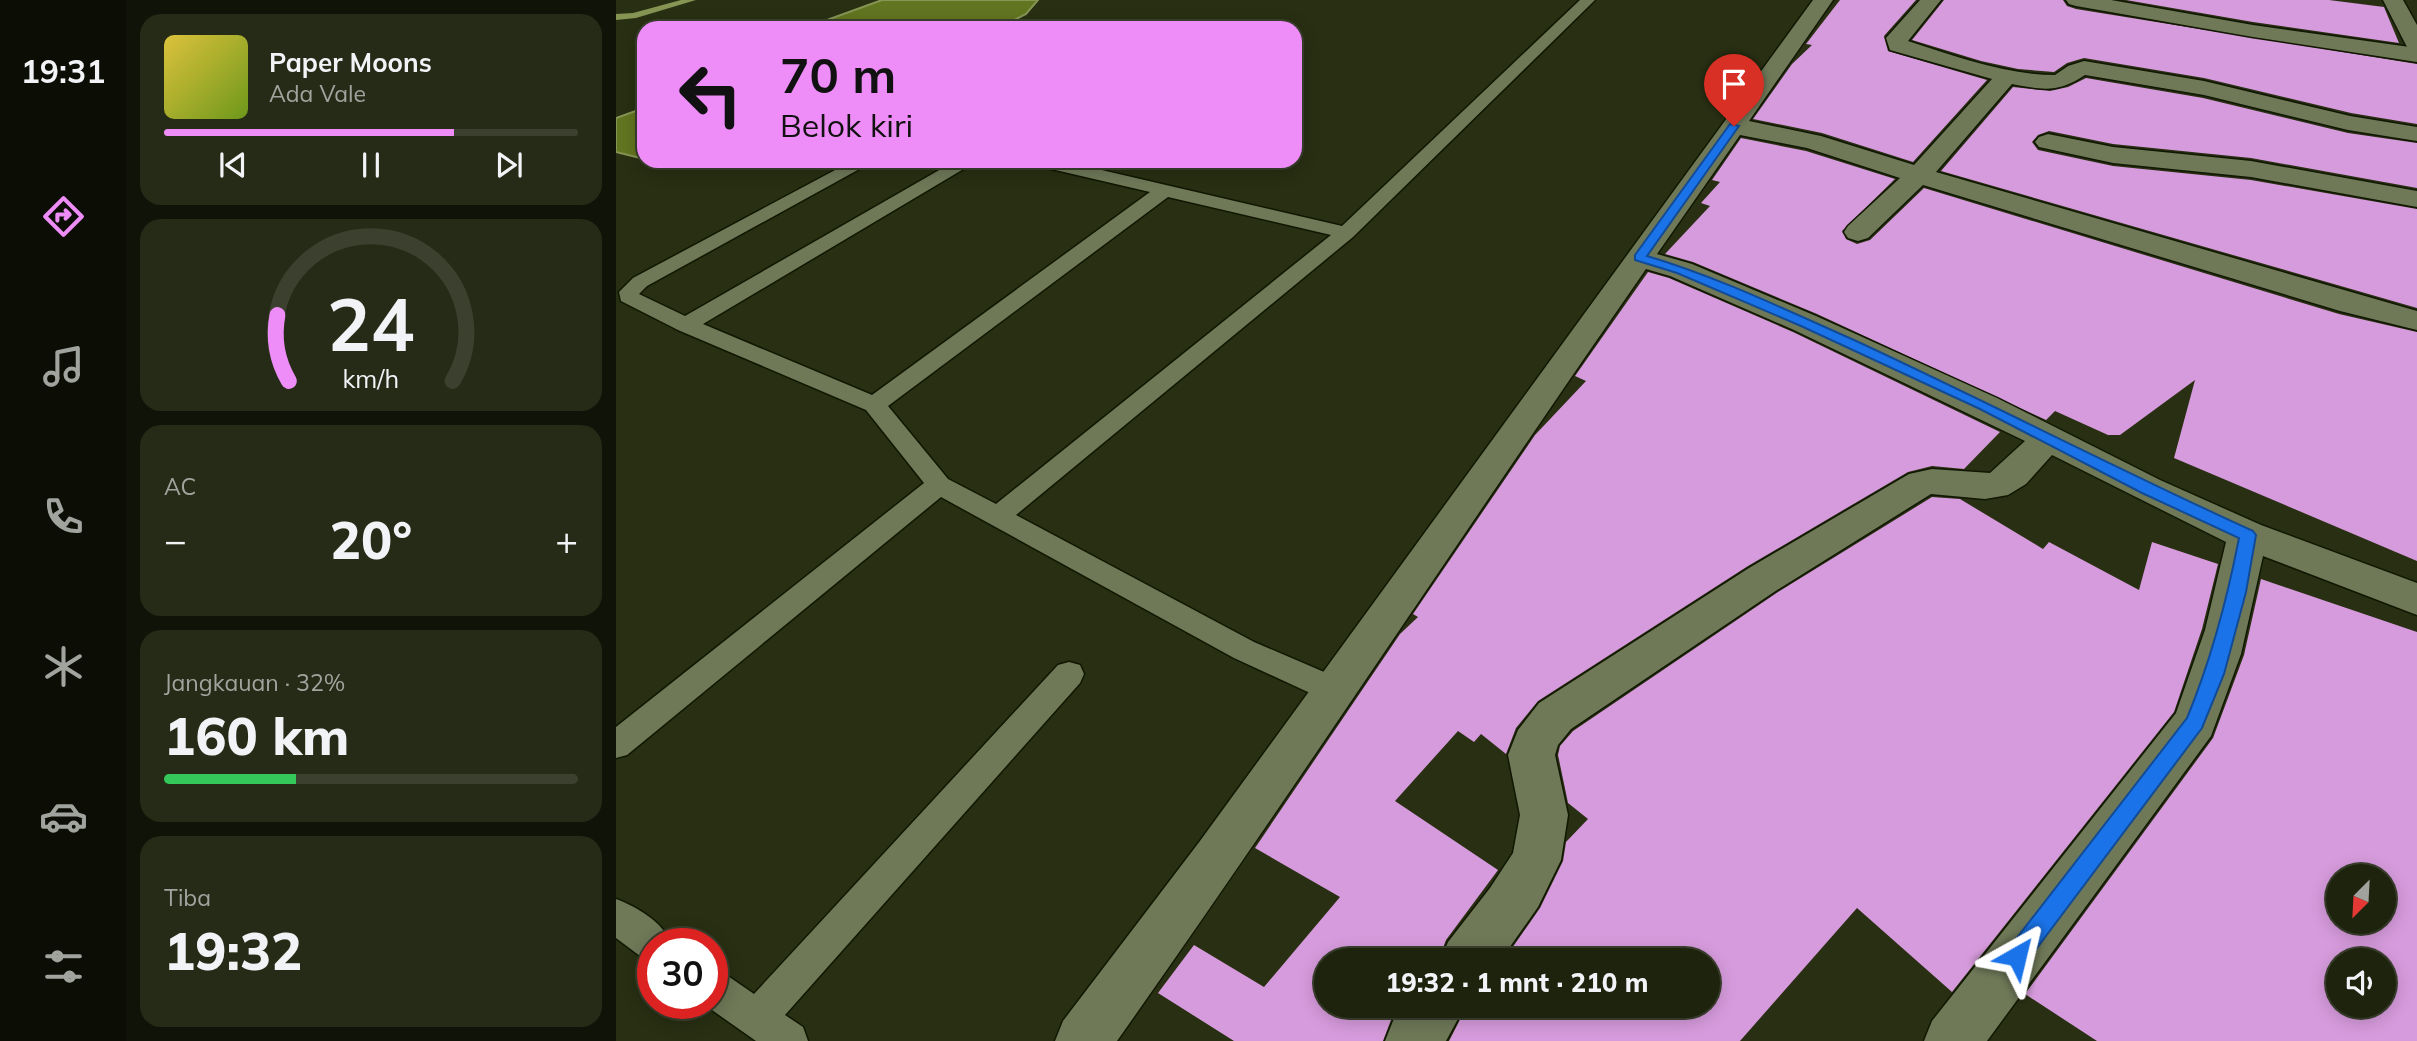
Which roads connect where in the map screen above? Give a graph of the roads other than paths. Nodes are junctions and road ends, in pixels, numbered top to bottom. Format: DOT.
graph roads {
  1 [pos="1588,0"];
  2 [pos="1823,0"];
  3 [pos="1931,0"];
  4 [pos="2076,0"];
  5 [pos="2393,0"];
  6 [pos="2417,45"];
  7 [pos="2417,55"];
  8 [pos="2007,75"];
  9 [pos="1734,126"];
  10 [pos="2417,134"];
  11 [pos="2048,142"];
  12 [pos="852,168"];
  13 [pos="956,168"];
  14 [pos="1069,168"];
  15 [pos="1920,175"];
  16 [pos="1164,191"];
  17 [pos="2417,199"];
  18 [pos="1858,232"];
  19 [pos="1346,233"];
  20 [pos="1639,258"];
  21 [pos="2417,321"];
  22 [pos="686,325"];
  23 [pos="874,405"];
  24 [pos="2049,437"];
  25 [pos="939,485"];
  26 [pos="997,517"];
  27 [pos="2248,535"];
  28 [pos="2417,599"];
  29 [pos="1069,674"];
  30 [pos="1334,690"];
  31 [pos="616,746"];
  32 [pos="616,915"];
  33 [pos="637,931"];
  34 [pos="1476,948"];
  35 [pos="728,999"];
  36 [pos="1429,1018"];
  37 [pos="756,1020"];
  38 [pos="789,1041"];
  39 [pos="1083,1041"];
  40 [pos="1413,1041"];
  41 [pos="1952,1041"];
  1 -- 19 [label="lane"];
  2 -- 9 [label="street"];
  3 -- 8 [label="street"];
  4 -- 7 [label="street"];
  5 -- 6 [label="street"];
  8 -- 10 [label="street"];
  8 -- 15 [label="street"];
  9 -- 15 [label="street"];
  9 -- 20 [label="street"];
  11 -- 17 [label="street"];
  12 -- 22 [label="lane"];
  13 -- 22 [label="lane"];
  14 -- 16 [label="lane"];
  15 -- 18 [label="street"];
  15 -- 21 [label="street"];
  16 -- 19 [label="lane"];
  16 -- 23 [label="lane"];
  19 -- 26 [label="lane"];
  20 -- 24 [label="street"];
  20 -- 30 [label="street"];
  22 -- 23 [label="lane"];
  23 -- 25 [label="lane"];
  24 -- 27 [label="street"];
  24 -- 34 [label="street"];
  25 -- 26 [label="lane"];
  25 -- 31 [label="lane"];
  26 -- 30 [label="lane"];
  27 -- 28 [label="street"];
  27 -- 41 [label="street"];
  29 -- 37 [label="lane"];
  30 -- 39 [label="street"];
  32 -- 33 [label="lane"];
  35 -- 37 [label="lane"];
  36 -- 40 [label="street"];
  37 -- 38 [label="lane"];
}
